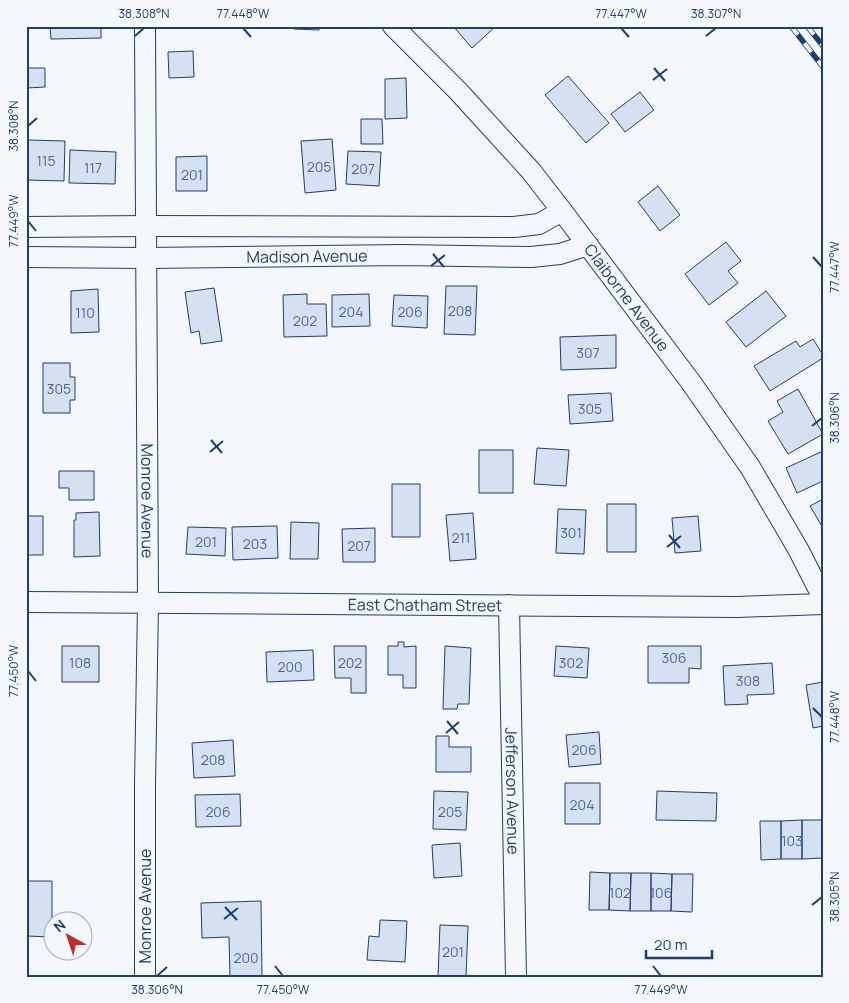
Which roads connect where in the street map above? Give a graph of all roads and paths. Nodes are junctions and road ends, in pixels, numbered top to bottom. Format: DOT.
graph roads {
  1 [pos="145,26"];
  2 [pos="393,26"];
  3 [pos="562,211"];
  4 [pos="146,226"];
  5 [pos="26,227"];
  6 [pos="588,245"];
  7 [pos="26,257"];
  8 [pos="146,258"];
  9 [pos="823,598"];
  10 [pos="26,602"];
  11 [pos="148,603"];
  12 [pos="823,604"];
  13 [pos="509,605"];
  14 [pos="145,977"];
  15 [pos="516,977"];
  1 -- 4 [label="street, Monroe Avenue"];
  2 -- 3 [label="street, Claiborne Avenue"];
  3 -- 4 [label="street, Madison Avenue"];
  3 -- 6 [label="street, Claiborne Avenue"];
  4 -- 5 [label="street, Madison Avenue"];
  4 -- 8 [label="street, Monroe Avenue"];
  6 -- 8 [label="street, Madison Avenue"];
  6 -- 9 [label="street, Claiborne Avenue"];
  7 -- 8 [label="street, Madison Avenue"];
  8 -- 11 [label="street, Monroe Avenue"];
  10 -- 11 [label="street, East Chatham Street"];
  11 -- 13 [label="street, East Chatham Street"];
  11 -- 14 [label="street, Monroe Avenue"];
  12 -- 13 [label="street, East Chatham Street"];
  13 -- 15 [label="street, Jefferson Avenue"];
}
